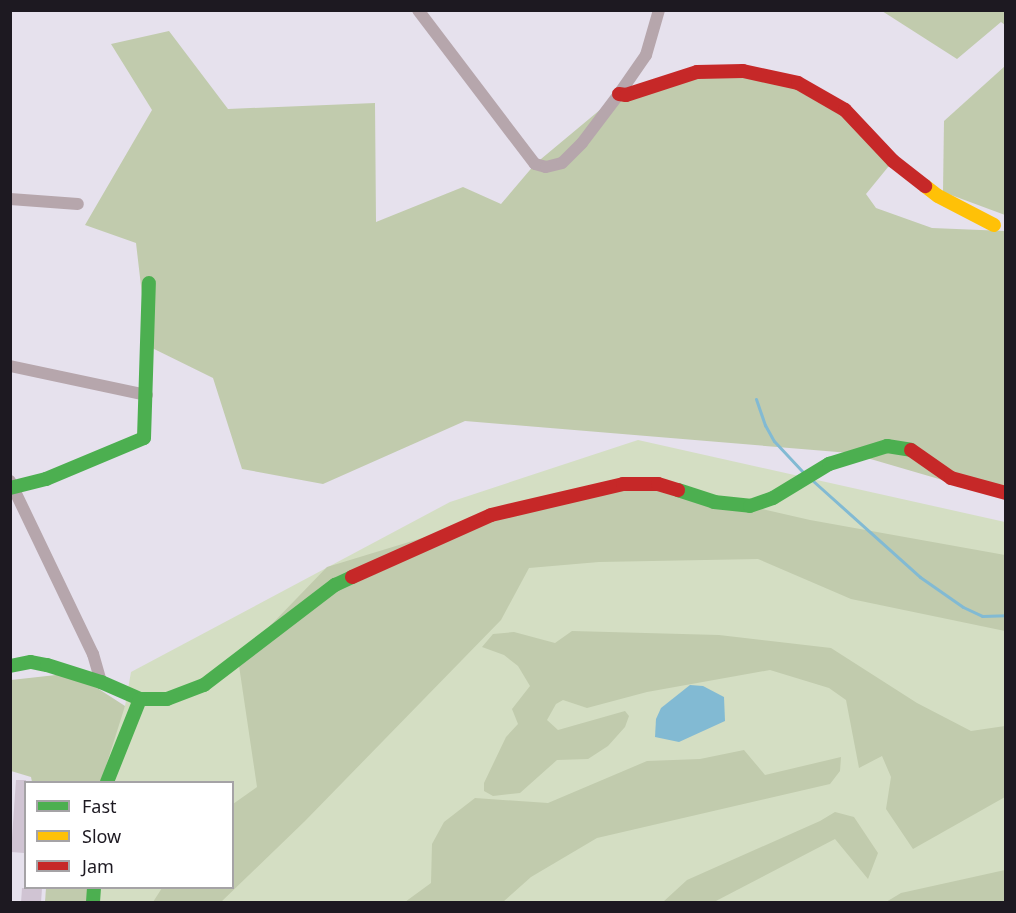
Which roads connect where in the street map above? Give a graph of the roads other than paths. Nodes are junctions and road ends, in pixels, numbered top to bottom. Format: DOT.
graph roads {
  1 [pos="418,10"];
  2 [pos="659,10"];
  3 [pos="619,94"];
  4 [pos="10,199"];
  5 [pos="78,204"];
  6 [pos="994,225"];
  7 [pos="149,283"];
  8 [pos="10,366"];
  9 [pos="147,395"];
  10 [pos="12,486"];
  11 [pos="1005,493"];
  12 [pos="10,666"];
  13 [pos="101,682"];
  14 [pos="140,699"];
  15 [pos="107,781"];
  1 -- 3 [label="street"];
  2 -- 3 [label="street"];
  3 -- 6 [label="street"];
  4 -- 5 [label="street"];
  7 -- 9 [label="street"];
  8 -- 9 [label="street"];
  9 -- 10 [label="street"];
  10 -- 13 [label="street"];
  11 -- 14 [label="street"];
  12 -- 13 [label="street"];
  13 -- 14 [label="street"];
  14 -- 15 [label="street"];
}
